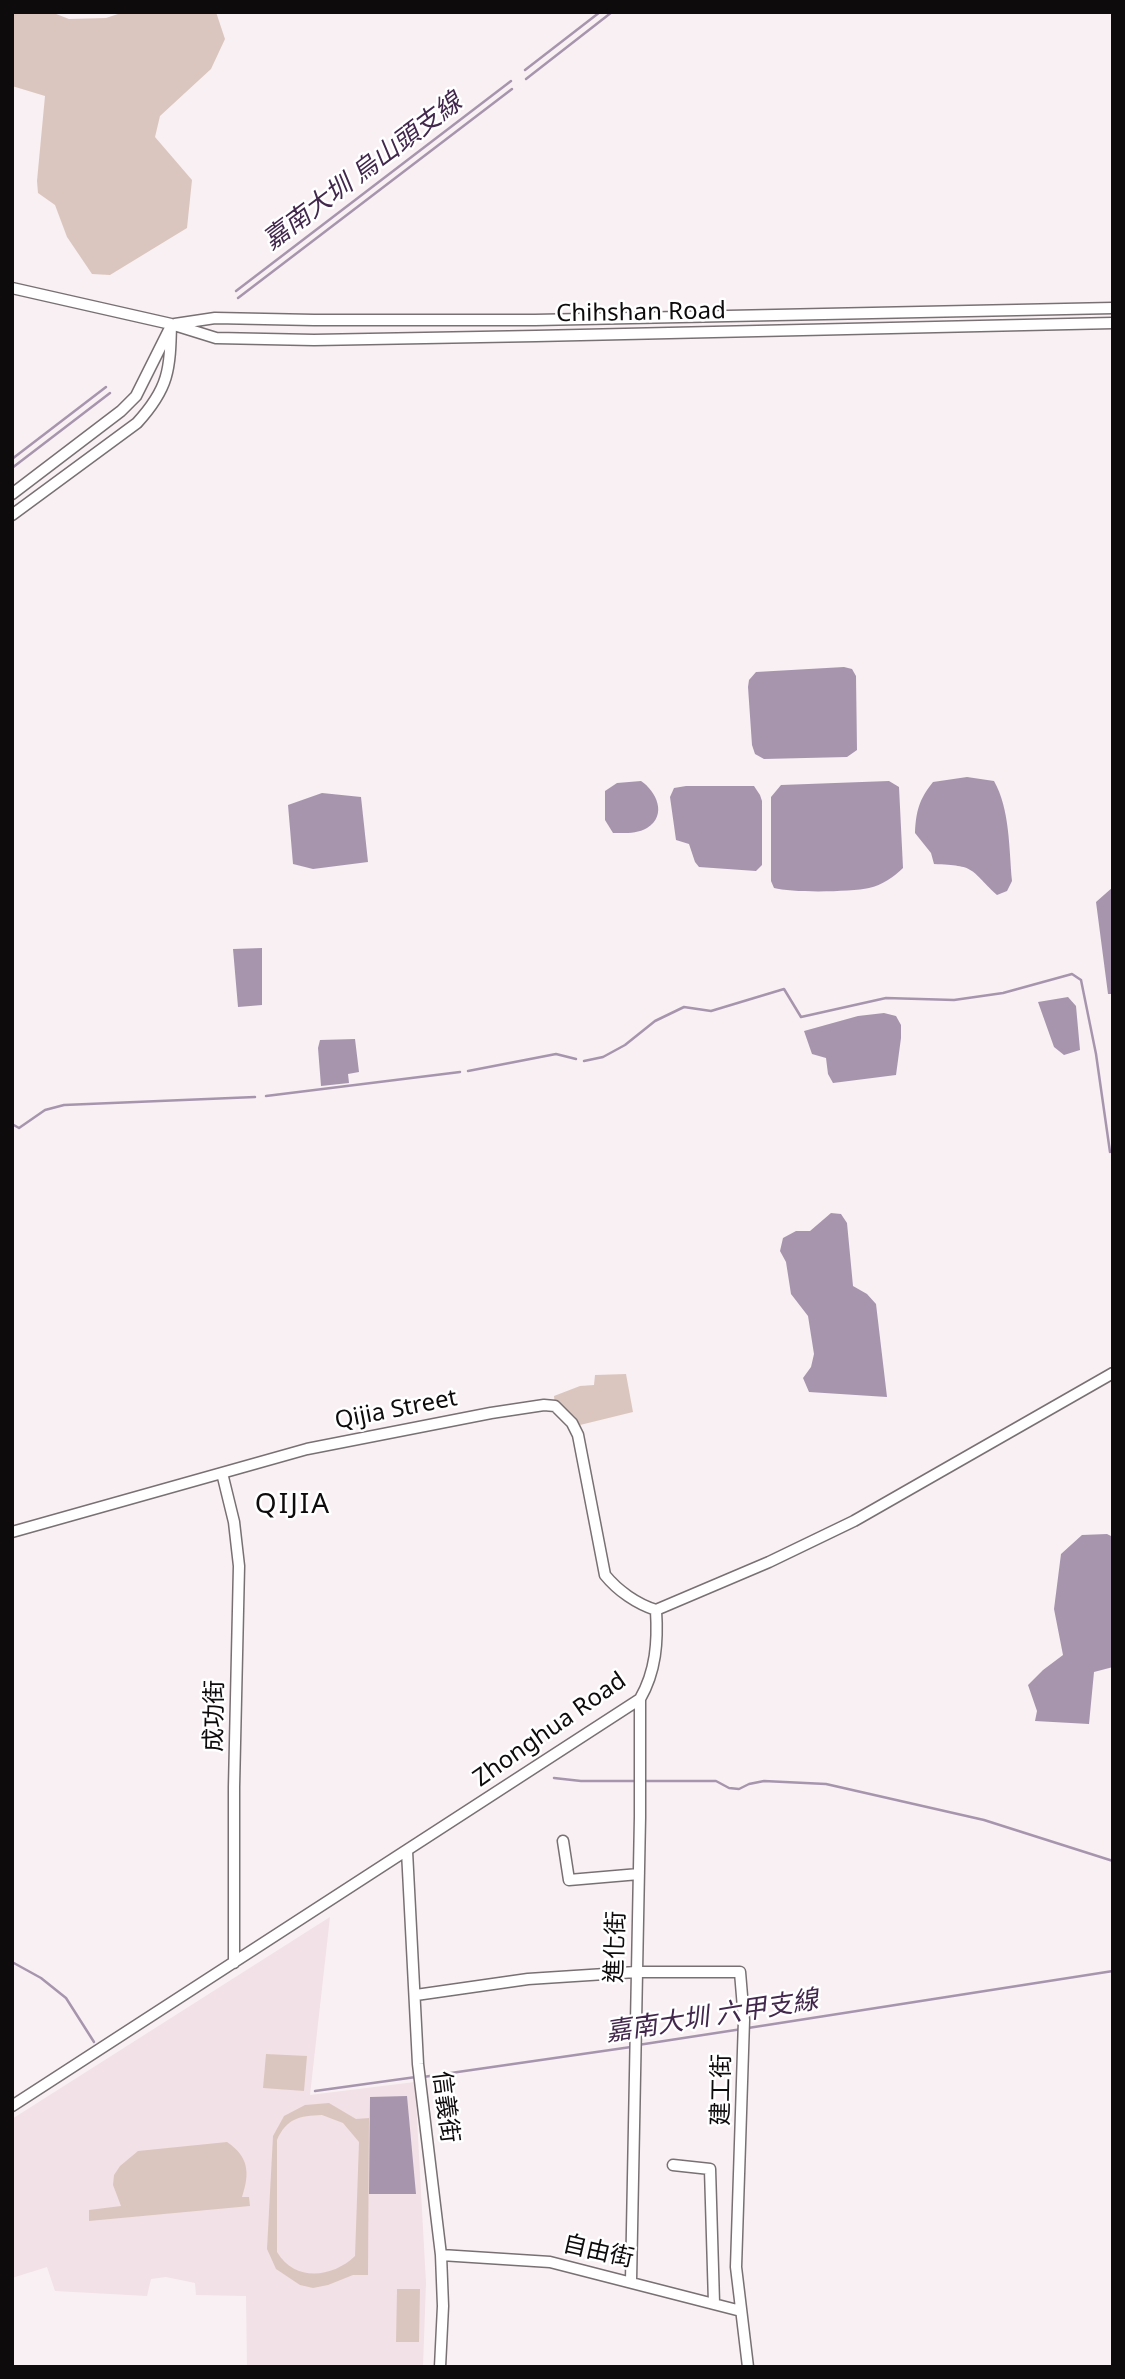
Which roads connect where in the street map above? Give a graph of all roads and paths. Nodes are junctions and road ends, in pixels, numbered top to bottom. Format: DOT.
graph roads {
  1 [pos="12,288"];
  2 [pos="1113,308"];
  3 [pos="1113,323"];
  4 [pos="171,324"];
  5 [pos="12,494"];
  6 [pos="12,515"];
  7 [pos="1113,1373"];
  8 [pos="222,1473"];
  9 [pos="12,1532"];
  10 [pos="656,1610"];
  11 [pos="640,1699"];
  12 [pos="563,1841"];
  13 [pos="407,1852"];
  14 [pos="639,1874"];
  15 [pos="234,1963"];
  16 [pos="636,1972"];
  17 [pos="416,1995"];
  18 [pos="12,2106"];
  19 [pos="673,2165"];
  20 [pos="441,2255"];
  21 [pos="631,2281"];
  22 [pos="714,2303"];
  23 [pos="741,2311"];
  24 [pos="440,2367"];
  25 [pos="748,2367"];
  1 -- 4 [label="street"];
  2 -- 4 [label="street, Chihshan Road"];
  3 -- 4 [label="street, Chihshan Road"];
  4 -- 5 [label="street"];
  4 -- 6 [label="street"];
  7 -- 10 [label="street"];
  8 -- 9 [label="street, Qijia Street"];
  8 -- 10 [label="street, Qijia Street"];
  8 -- 15 [label="street, 成功街"];
  10 -- 11 [label="street, Zhonghua Road"];
  11 -- 13 [label="street, Zhonghua Road"];
  11 -- 14 [label="street, 進化街"];
  12 -- 14 [label="street"];
  13 -- 15 [label="street, Zhonghua Road"];
  13 -- 17 [label="street, 信義街"];
  14 -- 16 [label="street, 進化街"];
  15 -- 18 [label="street, Zhonghua Road"];
  16 -- 17 [label="street, 建工街"];
  16 -- 21 [label="street, 進化街"];
  16 -- 23 [label="street, 建工街"];
  17 -- 20 [label="street, 信義街"];
  19 -- 22 [label="street"];
  20 -- 21 [label="street, 自由街"];
  20 -- 24 [label="street, 信義街"];
  21 -- 22 [label="street, 自由街"];
  22 -- 23 [label="street, 自由街"];
  23 -- 25 [label="street, 建工街"];
}
